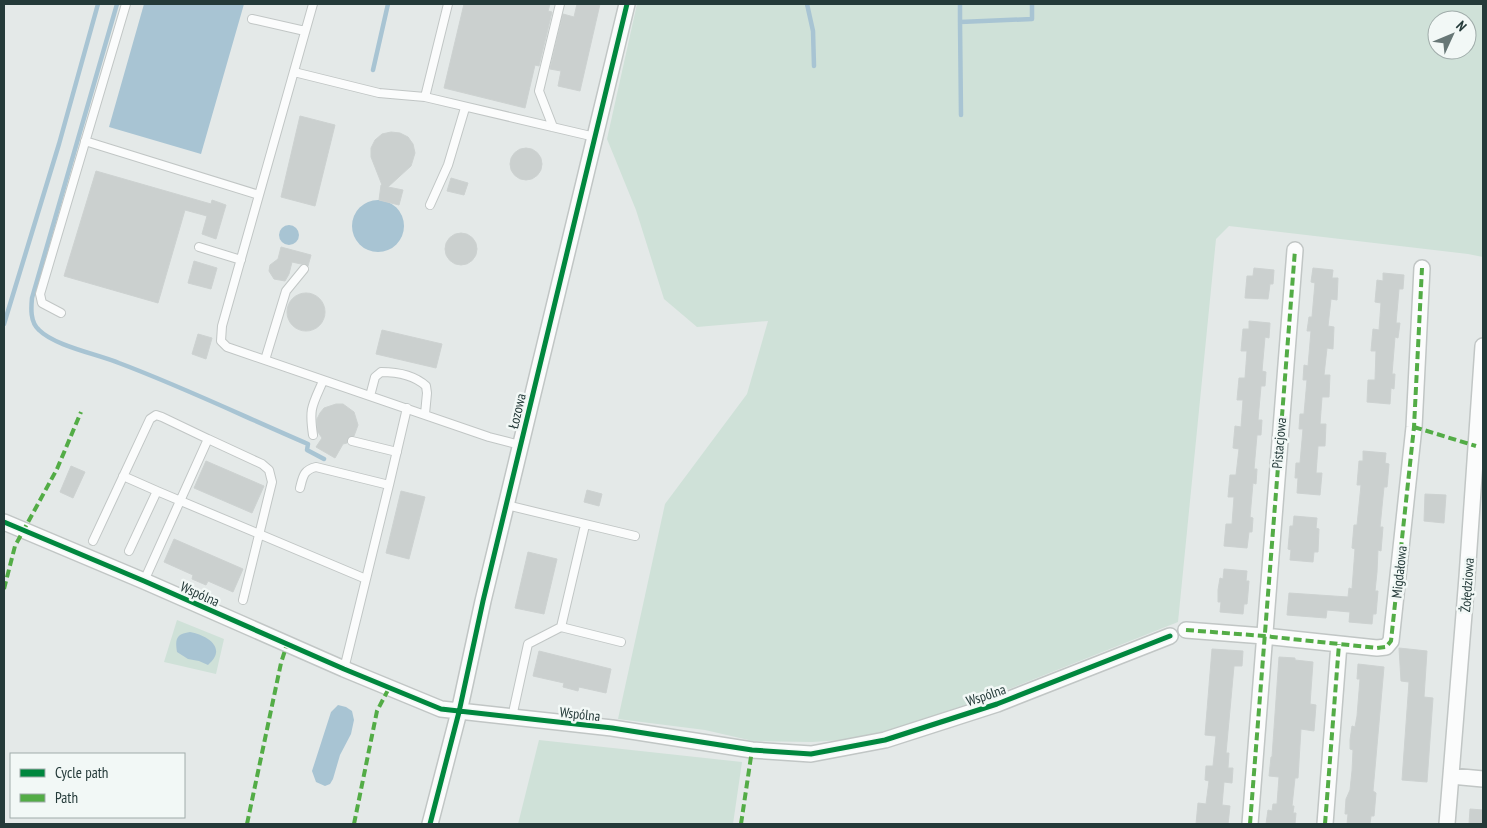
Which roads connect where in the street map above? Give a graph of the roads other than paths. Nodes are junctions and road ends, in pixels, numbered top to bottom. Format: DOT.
graph roads {
  1 [pos="126,4"];
  2 [pos="313,4"];
  3 [pos="448,4"];
  4 [pos="560,4"];
  5 [pos="627,4"];
  6 [pos="252,18"];
  7 [pos="305,31"];
  8 [pos="294,72"];
  9 [pos="424,97"];
  10 [pos="465,108"];
  11 [pos="554,127"];
  12 [pos="595,137"];
  13 [pos="85,141"];
  14 [pos="259,195"];
  15 [pos="430,206"];
  16 [pos="199,247"];
  17 [pos="1295,250"];
  18 [pos="241,260"];
  19 [pos="1422,268"];
  20 [pos="304,269"];
  21 [pos="61,313"];
  22 [pos="1483,346"];
  23 [pos="265,360"];
  24 [pos="322,381"];
  25 [pos="370,396"];
  26 [pos="407,408"];
  27 [pos="425,414"];
  28 [pos="313,435"];
  29 [pos="208,439"];
  30 [pos="352,442"];
  31 [pos="520,446"];
  32 [pos="396,452"];
  33 [pos="123,476"];
  34 [pos="389,485"];
  35 [pos="300,488"];
  36 [pos="157,491"];
  37 [pos="180,501"];
  38 [pos="506,505"];
  39 [pos="4,522"];
  40 [pos="585,525"];
  41 [pos="259,535"];
  42 [pos="635,536"];
  43 [pos="93,542"];
  44 [pos="129,551"];
  45 [pos="366,579"];
  46 [pos="144,581"];
  47 [pos="243,600"];
  48 [pos="562,627"];
  49 [pos="1186,630"];
  50 [pos="1170,636"];
  51 [pos="1264,636"];
  52 [pos="621,642"];
  53 [pos="1339,644"];
  54 [pos="344,670"];
  55 [pos="459,712"];
  56 [pos="512,717"];
  57 [pos="1451,776"];
  58 [pos="1483,779"];
  59 [pos="430,824"];
  60 [pos="1250,824"];
  61 [pos="1325,824"];
  62 [pos="1447,824"];
  1 -- 13 [label="lane"];
  2 -- 7 [label="lane"];
  3 -- 9 [label="lane"];
  4 -- 11 [label="lane"];
  5 -- 12 [label="street, Łozowa"];
  6 -- 7 [label="lane"];
  7 -- 8 [label="lane"];
  8 -- 9 [label="lane"];
  8 -- 14 [label="lane"];
  9 -- 10 [label="lane"];
  10 -- 11 [label="lane"];
  10 -- 15 [label="lane"];
  11 -- 12 [label="lane"];
  12 -- 31 [label="street, Łozowa"];
  13 -- 14 [label="lane"];
  13 -- 21 [label="lane"];
  14 -- 18 [label="lane"];
  16 -- 18 [label="lane"];
  17 -- 51 [label="street, Pistacjowa"];
  18 -- 23 [label="lane"];
  19 -- 53 [label="street, Migdałowa"];
  20 -- 23 [label="lane"];
  22 -- 57 [label="street, Żołędziowa"];
  23 -- 24 [label="lane"];
  24 -- 25 [label="lane"];
  24 -- 28 [label="lane"];
  25 -- 26 [label="lane"];
  25 -- 27 [label="lane"];
  26 -- 27 [label="lane"];
  26 -- 32 [label="lane"];
  27 -- 31 [label="lane"];
  29 -- 33 [label="lane"];
  29 -- 37 [label="lane"];
  29 -- 41 [label="lane"];
  30 -- 32 [label="lane"];
  31 -- 38 [label="street, Łozowa"];
  32 -- 34 [label="lane"];
  33 -- 36 [label="lane"];
  33 -- 43 [label="lane"];
  34 -- 35 [label="lane"];
  34 -- 45 [label="lane"];
  36 -- 37 [label="lane"];
  36 -- 44 [label="lane"];
  37 -- 41 [label="lane"];
  37 -- 46 [label="lane"];
  38 -- 40 [label="lane"];
  38 -- 55 [label="street, Łozowa"];
  39 -- 46 [label="street, Wspólna"];
  40 -- 42 [label="lane"];
  40 -- 48 [label="lane"];
  41 -- 45 [label="lane"];
  41 -- 47 [label="lane"];
  45 -- 54 [label="lane"];
  46 -- 54 [label="street, Wspólna"];
  48 -- 52 [label="lane"];
  48 -- 56 [label="lane"];
  49 -- 51 [label="street"];
  50 -- 56 [label="street, Wspólna"];
  51 -- 53 [label="street"];
  51 -- 60 [label="street, Pistacjowa"];
  53 -- 61 [label="street"];
  54 -- 55 [label="street, Wspólna"];
  55 -- 56 [label="street, Wspólna"];
  55 -- 59 [label="street, Łozowa"];
  57 -- 58 [label="street"];
  57 -- 62 [label="street, Żołędziowa"];
}
